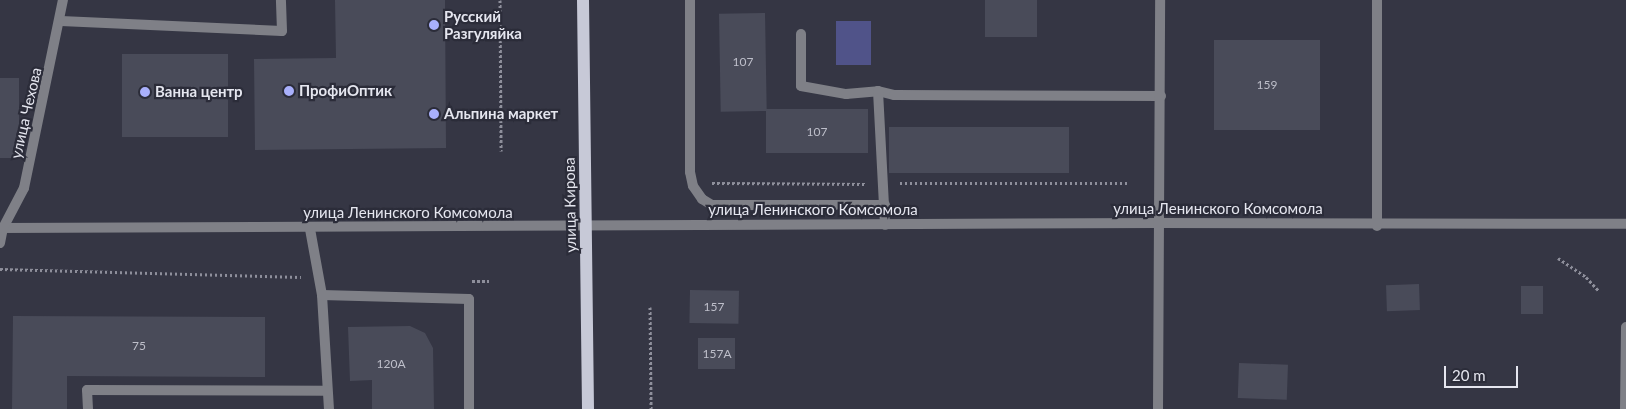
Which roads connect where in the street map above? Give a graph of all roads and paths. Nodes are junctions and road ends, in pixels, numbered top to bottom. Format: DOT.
graph roads {
  1 [pos="64,0"];
  2 [pos="282,0"];
  3 [pos="500,0"];
  4 [pos="583,0"];
  5 [pos="690,0"];
  6 [pos="1160,0"];
  7 [pos="1377,0"];
  8 [pos="61,22"];
  9 [pos="801,34"];
  10 [pos="878,92"];
  11 [pos="1161,96"];
  12 [pos="501,151"];
  13 [pos="885,204"];
  14 [pos="1158,223"];
  15 [pos="1626,224"];
  16 [pos="885,225"];
  17 [pos="1377,226"];
  18 [pos="586,227"];
  19 [pos="1,228"];
  20 [pos="310,228"];
  21 [pos="0,243"];
  22 [pos="1558,258"];
  23 [pos="0,269"];
  24 [pos="319,278"];
  25 [pos="470,281"];
  26 [pos="489,281"];
  27 [pos="1598,290"];
  28 [pos="322,295"];
  29 [pos="650,307"];
  30 [pos="1626,327"];
  31 [pos="1626,380"];
  32 [pos="327,391"];
  33 [pos="88,409"];
  34 [pos="329,409"];
  35 [pos="469,409"];
  36 [pos="588,409"];
  37 [pos="651,409"];
  38 [pos="1158,409"];
  39 [pos="1625,409"];
  1 -- 8 [label="street, улица Чехова"];
  2 -- 8 [label="street"];
  3 -- 12 [label="path"];
  4 -- 18 [label="main road, улица Кирова"];
  5 -- 13 [label="street"];
  6 -- 11 [label="street"];
  7 -- 17 [label="street"];
  8 -- 19 [label="street, улица Чехова"];
  9 -- 10 [label="street"];
  10 -- 11 [label="street"];
  10 -- 13 [label="street"];
  11 -- 14 [label="street"];
  13 -- 16 [label="street"];
  14 -- 16 [label="street, улица Ленинского Комсомола"];
  14 -- 17 [label="street, улица Ленинского Комсомола"];
  14 -- 38 [label="street"];
  15 -- 17 [label="street, улица Ленинского Комсомола"];
  16 -- 18 [label="street, улица Ленинского Комсомола"];
  18 -- 20 [label="street, улица Ленинского Комсомола"];
  18 -- 36 [label="main road, улица Кирова"];
  19 -- 20 [label="street, улица Ленинского Комсомола"];
  19 -- 21 [label="street"];
  20 -- 24 [label="street"];
  22 -- 27 [label="path"];
  23 -- 24 [label="path"];
  24 -- 28 [label="street"];
  25 -- 26 [label="path"];
  28 -- 32 [label="street"];
  28 -- 35 [label="street"];
  29 -- 37 [label="path"];
  30 -- 31 [label="street"];
  31 -- 39 [label="street"];
  32 -- 33 [label="street"];
  32 -- 34 [label="street"];
}
